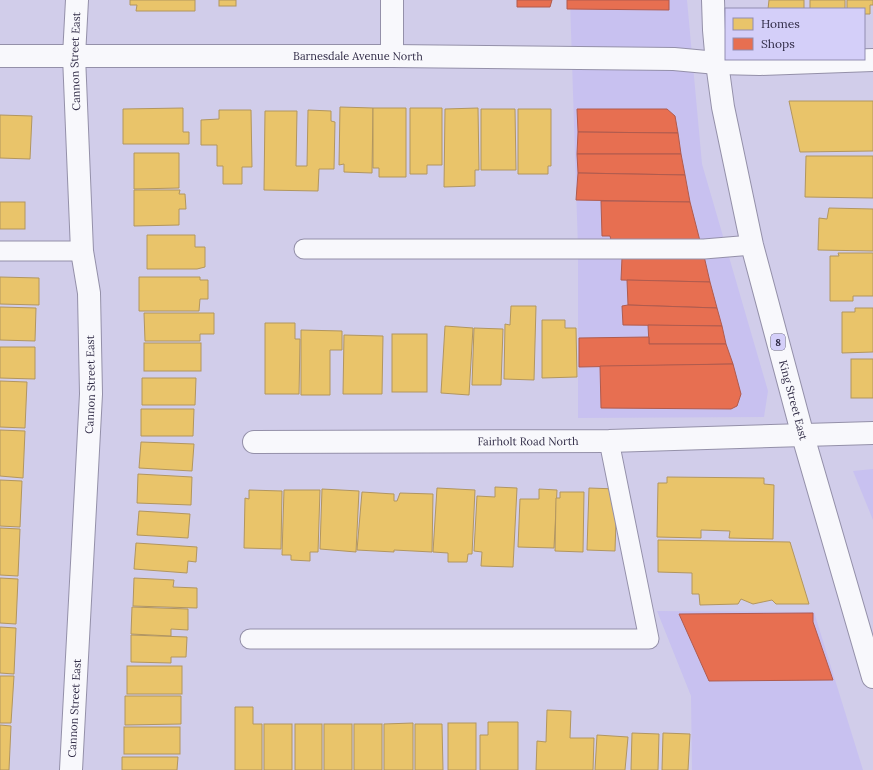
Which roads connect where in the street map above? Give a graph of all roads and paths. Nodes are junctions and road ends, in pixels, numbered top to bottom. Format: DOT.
graph roads {
  1 [pos="77,0"];
  2 [pos="392,0"];
  3 [pos="714,0"];
  4 [pos="0,56"];
  5 [pos="74,56"];
  6 [pos="392,56"];
  7 [pos="873,60"];
  8 [pos="717,63"];
  9 [pos="752,245"];
  10 [pos="304,248"];
  11 [pos="0,251"];
  12 [pos="82,251"];
  13 [pos="873,433"];
  14 [pos="803,436"];
  15 [pos="609,441"];
  16 [pos="254,442"];
  17 [pos="250,639"];
  18 [pos="873,677"];
  19 [pos="71,770"];
  1 -- 5 [label="street, Cannon Street East"];
  2 -- 6 [label="street"];
  3 -- 8 [label="street, King Street East / 8"];
  4 -- 5 [label="street, Barnesdale Avenue North"];
  5 -- 6 [label="street, Barnesdale Avenue North"];
  5 -- 12 [label="street, Cannon Street East"];
  6 -- 8 [label="street, Barnesdale Avenue North"];
  7 -- 8 [label="street, Barnesdale Avenue North"];
  8 -- 9 [label="street, King Street East / 8"];
  9 -- 10 [label="lane"];
  9 -- 14 [label="street, King Street East / 8"];
  11 -- 12 [label="lane"];
  12 -- 19 [label="street, Cannon Street East"];
  13 -- 14 [label="street, Fairholt Road North"];
  14 -- 15 [label="street, Fairholt Road North"];
  14 -- 18 [label="street, King Street East / 8"];
  15 -- 16 [label="street, Fairholt Road North"];
  15 -- 17 [label="lane"];
}
